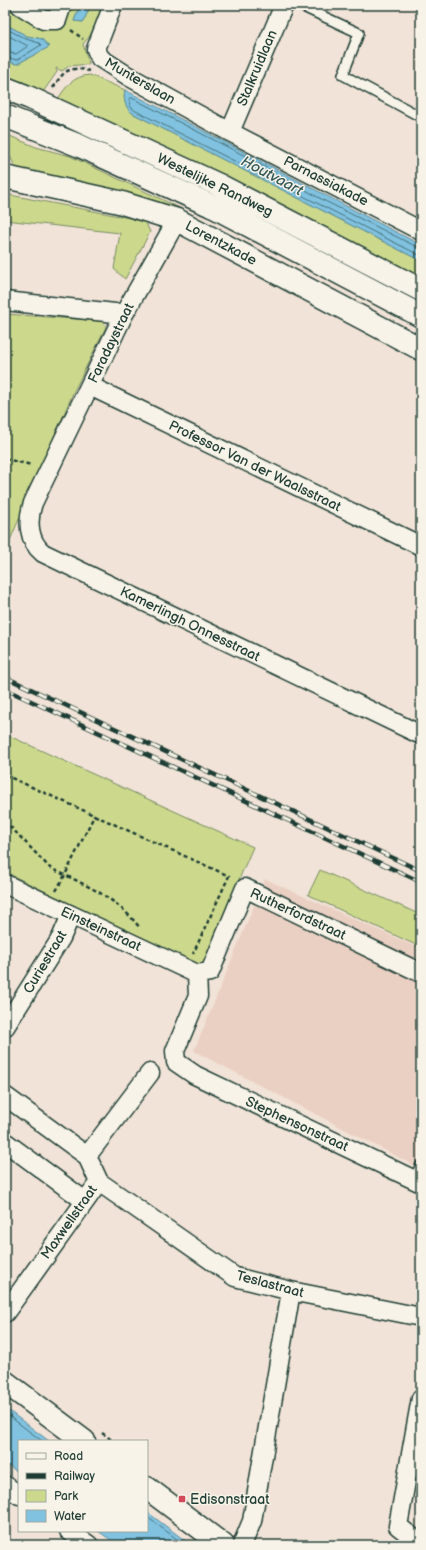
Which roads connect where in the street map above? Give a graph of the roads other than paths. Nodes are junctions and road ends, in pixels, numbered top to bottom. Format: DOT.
graph roads {
  1 [pos="20,5"];
  2 [pos="113,5"];
  3 [pos="284,5"];
  4 [pos="299,5"];
  5 [pos="59,13"];
  6 [pos="5,88"];
  7 [pos="5,116"];
  8 [pos="421,116"];
  9 [pos="230,132"];
  10 [pos="5,177"];
  11 [pos="177,220"];
  12 [pos="421,231"];
  13 [pos="421,290"];
  14 [pos="5,301"];
  15 [pos="124,314"];
  16 [pos="421,316"];
  17 [pos="421,349"];
  18 [pos="90,386"];
  19 [pos="50,470"];
  20 [pos="421,546"];
  21 [pos="421,734"];
  22 [pos="5,884"];
  23 [pos="71,916"];
  24 [pos="421,973"];
  25 [pos="197,974"];
  26 [pos="5,1027"];
  27 [pos="150,1073"];
  28 [pos="5,1096"];
  29 [pos="5,1142"];
  30 [pos="86,1156"];
  31 [pos="419,1175"];
  32 [pos="99,1182"];
  33 [pos="85,1201"];
  34 [pos="291,1291"];
  35 [pos="5,1313"];
  36 [pos="421,1318"];
  37 [pos="5,1382"];
  38 [pos="421,1398"];
  39 [pos="83,1440"];
  40 [pos="5,1485"];
  41 [pos="148,1489"];
  42 [pos="18,1494"];
  43 [pos="421,1544"];
  44 [pos="223,1545"];
  45 [pos="242,1545"];
  1 -- 5 [label="street"];
  2 -- 9 [label="street, Munterslaan"];
  3 -- 9 [label="street, Stalkruidlaan"];
  4 -- 8 [label="lane"];
  6 -- 13 [label="main road, Westelijke Randweg"];
  7 -- 16 [label="main road, Westelijke Randweg"];
  9 -- 12 [label="street, Parnassiakade"];
  10 -- 11 [label="main road, Lorentzkade"];
  11 -- 15 [label="street, Faradaystraat"];
  11 -- 17 [label="main road, Lorentzkade"];
  14 -- 15 [label="street"];
  15 -- 18 [label="street, Faradaystraat"];
  18 -- 19 [label="street, Faradaystraat"];
  18 -- 20 [label="street, Professor Van der Waalsstraat"];
  19 -- 21 [label="street, Kamerlingh Onnesstraat"];
  22 -- 23 [label="street, Einsteinstraat"];
  23 -- 25 [label="street, Einsteinstraat"];
  23 -- 26 [label="street, Curiestraat"];
  24 -- 25 [label="street, Rutherfordstraat"];
  25 -- 31 [label="street, Stephensonstraat"];
  27 -- 30 [label="street"];
  28 -- 30 [label="street"];
  29 -- 33 [label="street"];
  30 -- 32 [label="street, Maxwellstraat"];
  32 -- 33 [label="street, Maxwellstraat"];
  32 -- 34 [label="street, Teslastraat"];
  33 -- 35 [label="street, Maxwellstraat"];
  34 -- 36 [label="street, Teslastraat"];
  34 -- 45 [label="street"];
  37 -- 39 [label="main road"];
  38 -- 43 [label="street"];
  40 -- 42 [label="street"];
  41 -- 44 [label="main road"];
}
